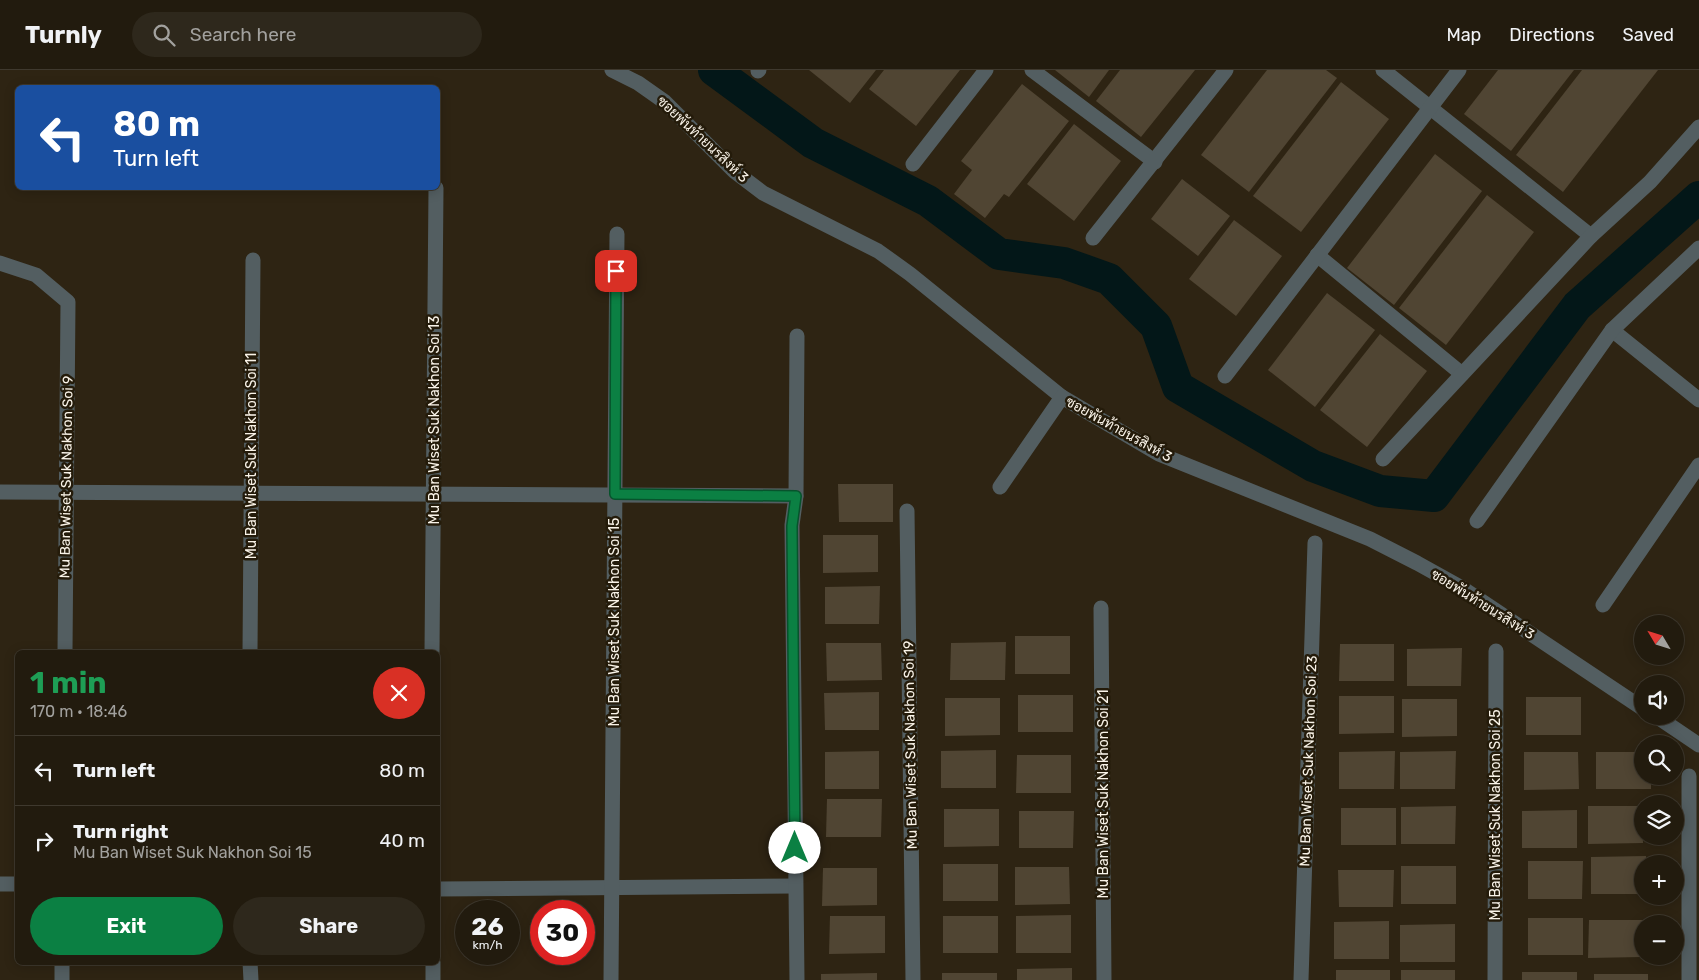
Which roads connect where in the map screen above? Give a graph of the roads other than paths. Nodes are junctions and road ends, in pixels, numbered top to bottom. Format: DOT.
graph roads {
  1 [pos="612,70"];
  2 [pos="986,70"];
  3 [pos="1032,70"];
  4 [pos="1226,70"];
  5 [pos="1383,70"];
  6 [pos="1459,70"];
  7 [pos="1430,107"];
  8 [pos="1699,127"];
  9 [pos="1155,162"];
  10 [pos="913,164"];
  11 [pos="436,190"];
  12 [pos="616,234"];
  13 [pos="1591,236"];
  14 [pos="1093,238"];
  15 [pos="1699,248"];
  16 [pos="1317,255"];
  17 [pos="253,260"];
  18 [pos="0,263"];
  19 [pos="1612,330"];
  20 [pos="797,336"];
  21 [pos="1462,374"];
  22 [pos="1225,376"];
  23 [pos="1062,397"];
  24 [pos="1699,400"];
  25 [pos="1383,459"];
  26 [pos="1699,465"];
  27 [pos="1000,487"];
  28 [pos="0,492"];
  29 [pos="66,492"];
  30 [pos="251,493"];
  31 [pos="434,494"];
  32 [pos="615,494"];
  33 [pos="796,496"];
  34 [pos="907,510"];
  35 [pos="1477,520"];
  36 [pos="1315,543"];
  37 [pos="1602,604"];
  38 [pos="1101,608"];
  39 [pos="64,650"];
  40 [pos="250,650"];
  41 [pos="432,650"];
  42 [pos="1496,651"];
  43 [pos="1634,703"];
  44 [pos="1669,725"];
  45 [pos="1699,745"];
  46 [pos="1689,776"];
  47 [pos="0,884"];
  48 [pos="15,884"];
  49 [pos="795,886"];
  50 [pos="612,887"];
  51 [pos="440,889"];
  52 [pos="62,965"];
  53 [pos="250,965"];
  54 [pos="433,965"];
  55 [pos="62,980"];
  56 [pos="251,980"];
  57 [pos="433,980"];
  58 [pos="611,980"];
  59 [pos="797,980"];
  60 [pos="913,980"];
  61 [pos="1104,980"];
  62 [pos="1301,980"];
  63 [pos="1495,980"];
  64 [pos="1689,980"];
  1 -- 23 [label="street, ซอยพันท้ายนรสิงห์ 3"];
  2 -- 10 [label="street"];
  3 -- 9 [label="street"];
  4 -- 9 [label="street"];
  5 -- 7 [label="street"];
  6 -- 7 [label="street"];
  7 -- 13 [label="street"];
  7 -- 16 [label="street"];
  8 -- 13 [label="street"];
  9 -- 14 [label="street"];
  11 -- 31 [label="street, Mu Ban Wiset Suk Nakhon Soi 13"];
  12 -- 32 [label="street, Mu Ban Wiset Suk Nakhon Soi 15"];
  13 -- 21 [label="street"];
  15 -- 19 [label="street"];
  16 -- 21 [label="street"];
  16 -- 22 [label="street"];
  17 -- 30 [label="street, Mu Ban Wiset Suk Nakhon Soi 11"];
  18 -- 29 [label="street, Mu Ban Wiset Suk Nakhon Soi 9"];
  19 -- 24 [label="street"];
  19 -- 35 [label="street"];
  20 -- 33 [label="street"];
  21 -- 25 [label="street"];
  23 -- 27 [label="street"];
  23 -- 43 [label="street, ซอยพันท้ายนรสิงห์ 3"];
  26 -- 37 [label="street"];
  28 -- 29 [label="street"];
  29 -- 30 [label="street"];
  29 -- 39 [label="street, Mu Ban Wiset Suk Nakhon Soi 9"];
  30 -- 31 [label="street"];
  30 -- 40 [label="street, Mu Ban Wiset Suk Nakhon Soi 11"];
  31 -- 32 [label="street"];
  31 -- 41 [label="street, Mu Ban Wiset Suk Nakhon Soi 13"];
  32 -- 33 [label="street"];
  32 -- 50 [label="street, Mu Ban Wiset Suk Nakhon Soi 15"];
  33 -- 49 [label="street"];
  34 -- 60 [label="street, Mu Ban Wiset Suk Nakhon Soi 19"];
  36 -- 62 [label="street, Mu Ban Wiset Suk Nakhon Soi 23"];
  38 -- 61 [label="street, Mu Ban Wiset Suk Nakhon Soi 21"];
  42 -- 63 [label="street, Mu Ban Wiset Suk Nakhon Soi 25"];
  44 -- 45 [label="street"];
  46 -- 64 [label="street"];
  47 -- 48 [label="street"];
  49 -- 50 [label="street"];
  49 -- 59 [label="street"];
  50 -- 51 [label="street"];
  50 -- 58 [label="street, Mu Ban Wiset Suk Nakhon Soi 15"];
  52 -- 55 [label="street"];
  53 -- 56 [label="street"];
  54 -- 57 [label="street"];
}
